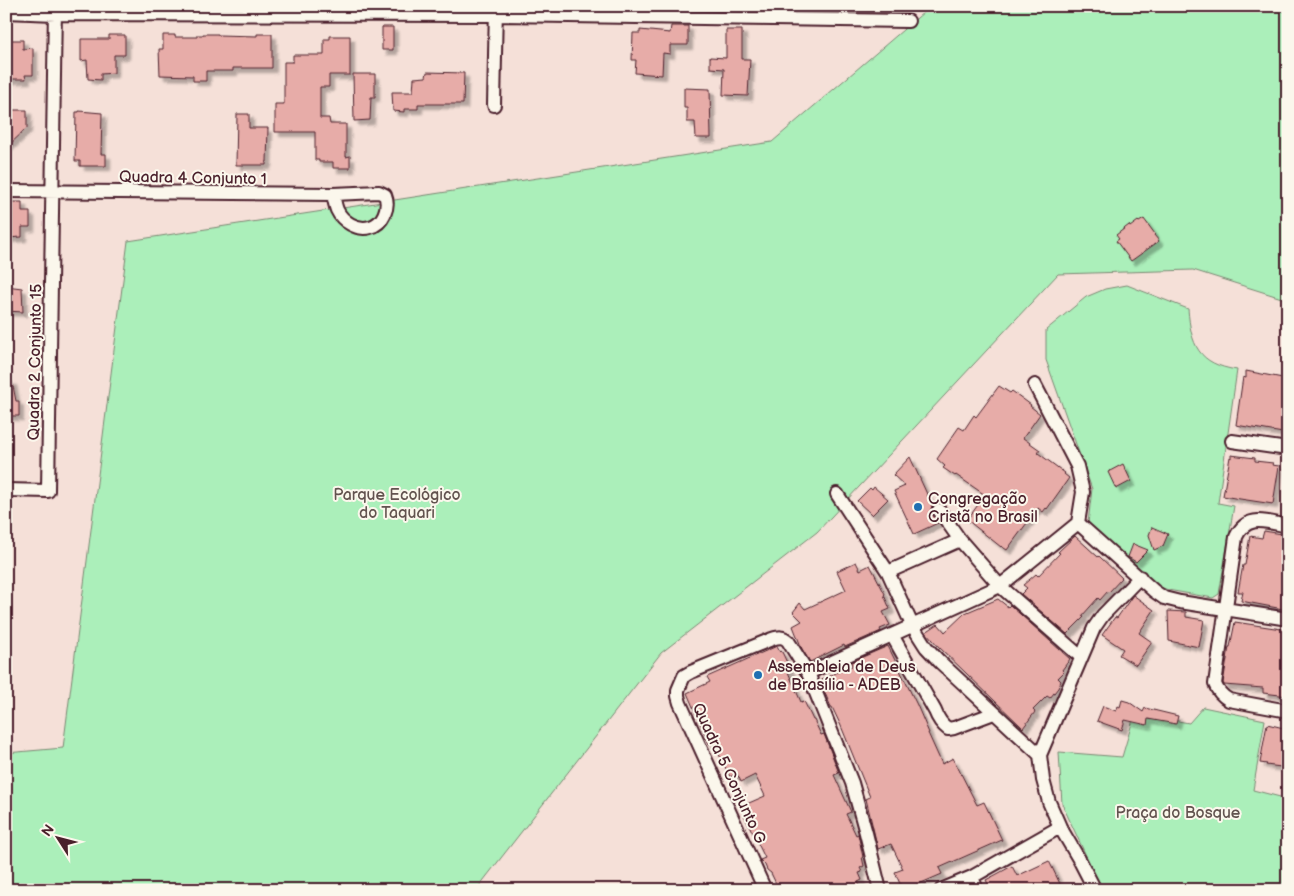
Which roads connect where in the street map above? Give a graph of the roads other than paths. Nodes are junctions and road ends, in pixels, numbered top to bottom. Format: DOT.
graph roads {
  1 [pos="55,10"];
  2 [pos="496,11"];
  3 [pos="6,12"];
  4 [pos="908,21"];
  5 [pos="494,105"];
  6 [pos="6,191"];
  7 [pos="53,192"];
  8 [pos="333,194"];
  9 [pos="1035,385"];
  10 [pos="1232,441"];
  11 [pos="1288,449"];
  12 [pos="6,490"];
  13 [pos="837,494"];
  14 [pos="939,510"];
  15 [pos="1078,523"];
  16 [pos="1288,526"];
  17 [pos="960,540"];
  18 [pos="888,572"];
  19 [pos="1140,577"];
  20 [pos="1000,586"];
  21 [pos="1226,610"];
  22 [pos="1288,620"];
  23 [pos="912,626"];
  24 [pos="892,635"];
  25 [pos="1081,657"];
  26 [pos="808,674"];
  27 [pos="1282,710"];
  28 [pos="994,714"];
  29 [pos="1040,756"];
  30 [pos="1060,827"];
  31 [pos="972,877"];
  32 [pos="765,890"];
  33 [pos="880,890"];
  34 [pos="941,890"];
  35 [pos="977,890"];
  36 [pos="1095,890"];
  1 -- 2 [label="street"];
  1 -- 3 [label="street"];
  1 -- 7 [label="street"];
  2 -- 4 [label="street"];
  2 -- 5 [label="street"];
  6 -- 7 [label="street, Quadra 4 Conjunto 1"];
  7 -- 8 [label="street, Quadra 4 Conjunto 1"];
  7 -- 12 [label="street, Quadra 2 Conjunto 15"];
  9 -- 15 [label="street"];
  10 -- 11 [label="street"];
  13 -- 18 [label="street"];
  14 -- 17 [label="street"];
  15 -- 19 [label="street"];
  15 -- 20 [label="street"];
  16 -- 21 [label="street"];
  17 -- 18 [label="street"];
  17 -- 20 [label="street"];
  18 -- 23 [label="street"];
  19 -- 21 [label="street"];
  19 -- 25 [label="street"];
  20 -- 23 [label="street"];
  20 -- 25 [label="street"];
  21 -- 22 [label="street"];
  21 -- 27 [label="street"];
  23 -- 24 [label="street"];
  23 -- 28 [label="street"];
  24 -- 26 [label="street"];
  24 -- 28 [label="street"];
  25 -- 29 [label="street"];
  26 -- 32 [label="street, Quadra 5 Conjunto G"];
  26 -- 33 [label="street"];
  28 -- 29 [label="street"];
  29 -- 30 [label="street"];
  30 -- 31 [label="street"];
  30 -- 36 [label="street"];
  31 -- 34 [label="street"];
  31 -- 35 [label="street"];
}
